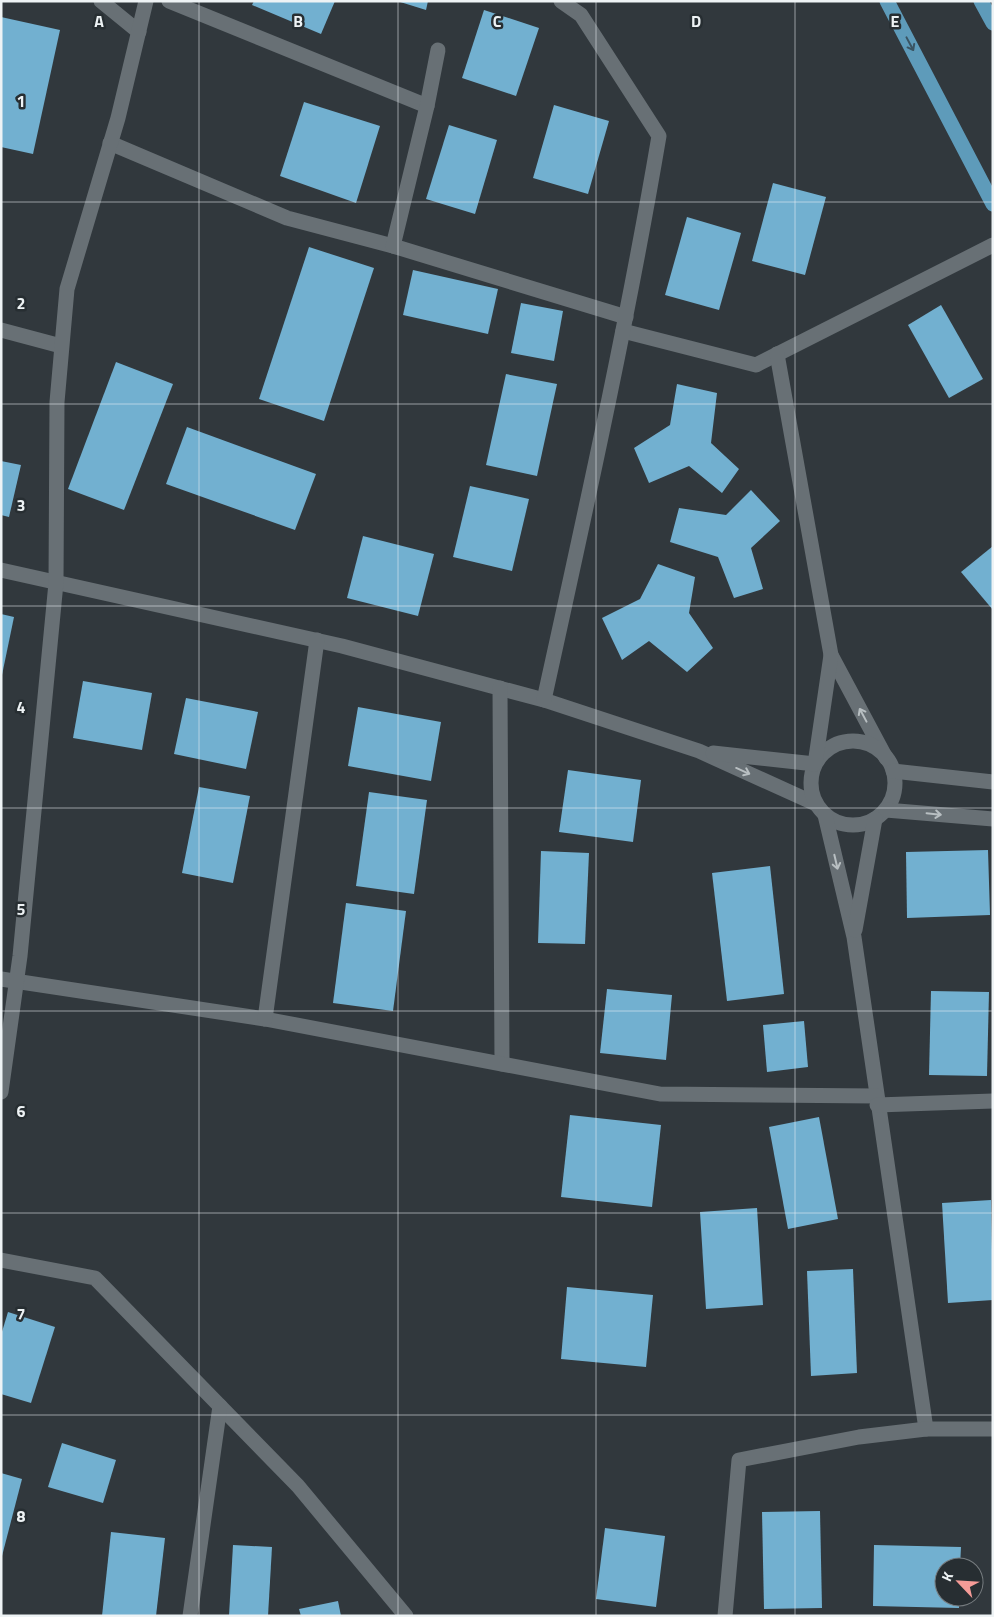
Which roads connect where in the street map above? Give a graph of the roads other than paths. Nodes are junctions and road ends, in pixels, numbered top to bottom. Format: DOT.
graph roads {
  1 [pos="101,1"];
  2 [pos="146,1"];
  3 [pos="169,1"];
  4 [pos="561,1"];
  5 [pos="887,1"];
  6 [pos="981,1"];
  7 [pos="993,23"];
  8 [pos="139,32"];
  9 [pos="438,50"];
  10 [pos="427,106"];
  11 [pos="110,144"];
  12 [pos="993,204"];
  13 [pos="393,246"];
  14 [pos="993,246"];
  15 [pos="625,324"];
  16 [pos="1,330"];
  17 [pos="61,346"];
  18 [pos="777,354"];
  19 [pos="1,570"];
  20 [pos="56,583"];
  21 [pos="317,640"];
  22 [pos="831,655"];
  23 [pos="500,688"];
  24 [pos="544,700"];
  25 [pos="699,752"];
  26 [pos="815,764"];
  27 [pos="889,764"];
  28 [pos="993,782"];
  29 [pos="821,810"];
  30 [pos="881,814"];
  31 [pos="993,819"];
  32 [pos="854,936"];
  33 [pos="1,979"];
  34 [pos="17,981"];
  35 [pos="265,1019"];
  36 [pos="502,1064"];
  37 [pos="1,1092"];
  38 [pos="877,1100"];
  39 [pos="993,1102"];
  40 [pos="1,1260"];
  41 [pos="220,1406"];
  42 [pos="926,1429"];
  43 [pos="993,1429"];
  44 [pos="190,1616"];
  45 [pos="406,1616"];
  46 [pos="725,1616"];
  1 -- 8 [label="street"];
  2 -- 8 [label="street"];
  3 -- 10 [label="street"];
  4 -- 15 [label="street"];
  5 -- 12 [label="main road, one-way"];
  6 -- 7 [label="main road"];
  8 -- 11 [label="street"];
  9 -- 10 [label="street"];
  10 -- 13 [label="street"];
  11 -- 13 [label="street"];
  11 -- 17 [label="street"];
  13 -- 15 [label="street"];
  14 -- 18 [label="street"];
  15 -- 18 [label="street"];
  15 -- 24 [label="street"];
  16 -- 17 [label="street"];
  17 -- 20 [label="street"];
  18 -- 22 [label="street"];
  19 -- 20 [label="street"];
  20 -- 21 [label="street"];
  20 -- 34 [label="street"];
  21 -- 23 [label="street"];
  21 -- 35 [label="street"];
  22 -- 26 [label="street"];
  27 -- 22 [label="street, one-way"];
  23 -- 24 [label="street"];
  23 -- 36 [label="street"];
  24 -- 25 [label="street"];
  25 -- 26 [label="street"];
  25 -- 29 [label="street, one-way"];
  26 -- 27 [label="street"];
  26 -- 29 [label="street"];
  27 -- 28 [label="street"];
  27 -- 30 [label="street"];
  29 -- 30 [label="street"];
  29 -- 32 [label="street, one-way"];
  30 -- 31 [label="street, one-way"];
  30 -- 32 [label="street"];
  32 -- 38 [label="street"];
  33 -- 34 [label="street"];
  34 -- 35 [label="street"];
  34 -- 37 [label="street"];
  35 -- 36 [label="street"];
  36 -- 38 [label="street"];
  38 -- 39 [label="street"];
  38 -- 42 [label="street"];
  40 -- 41 [label="street"];
  41 -- 44 [label="street"];
  41 -- 45 [label="street"];
  42 -- 43 [label="street"];
  42 -- 46 [label="street"];
}
